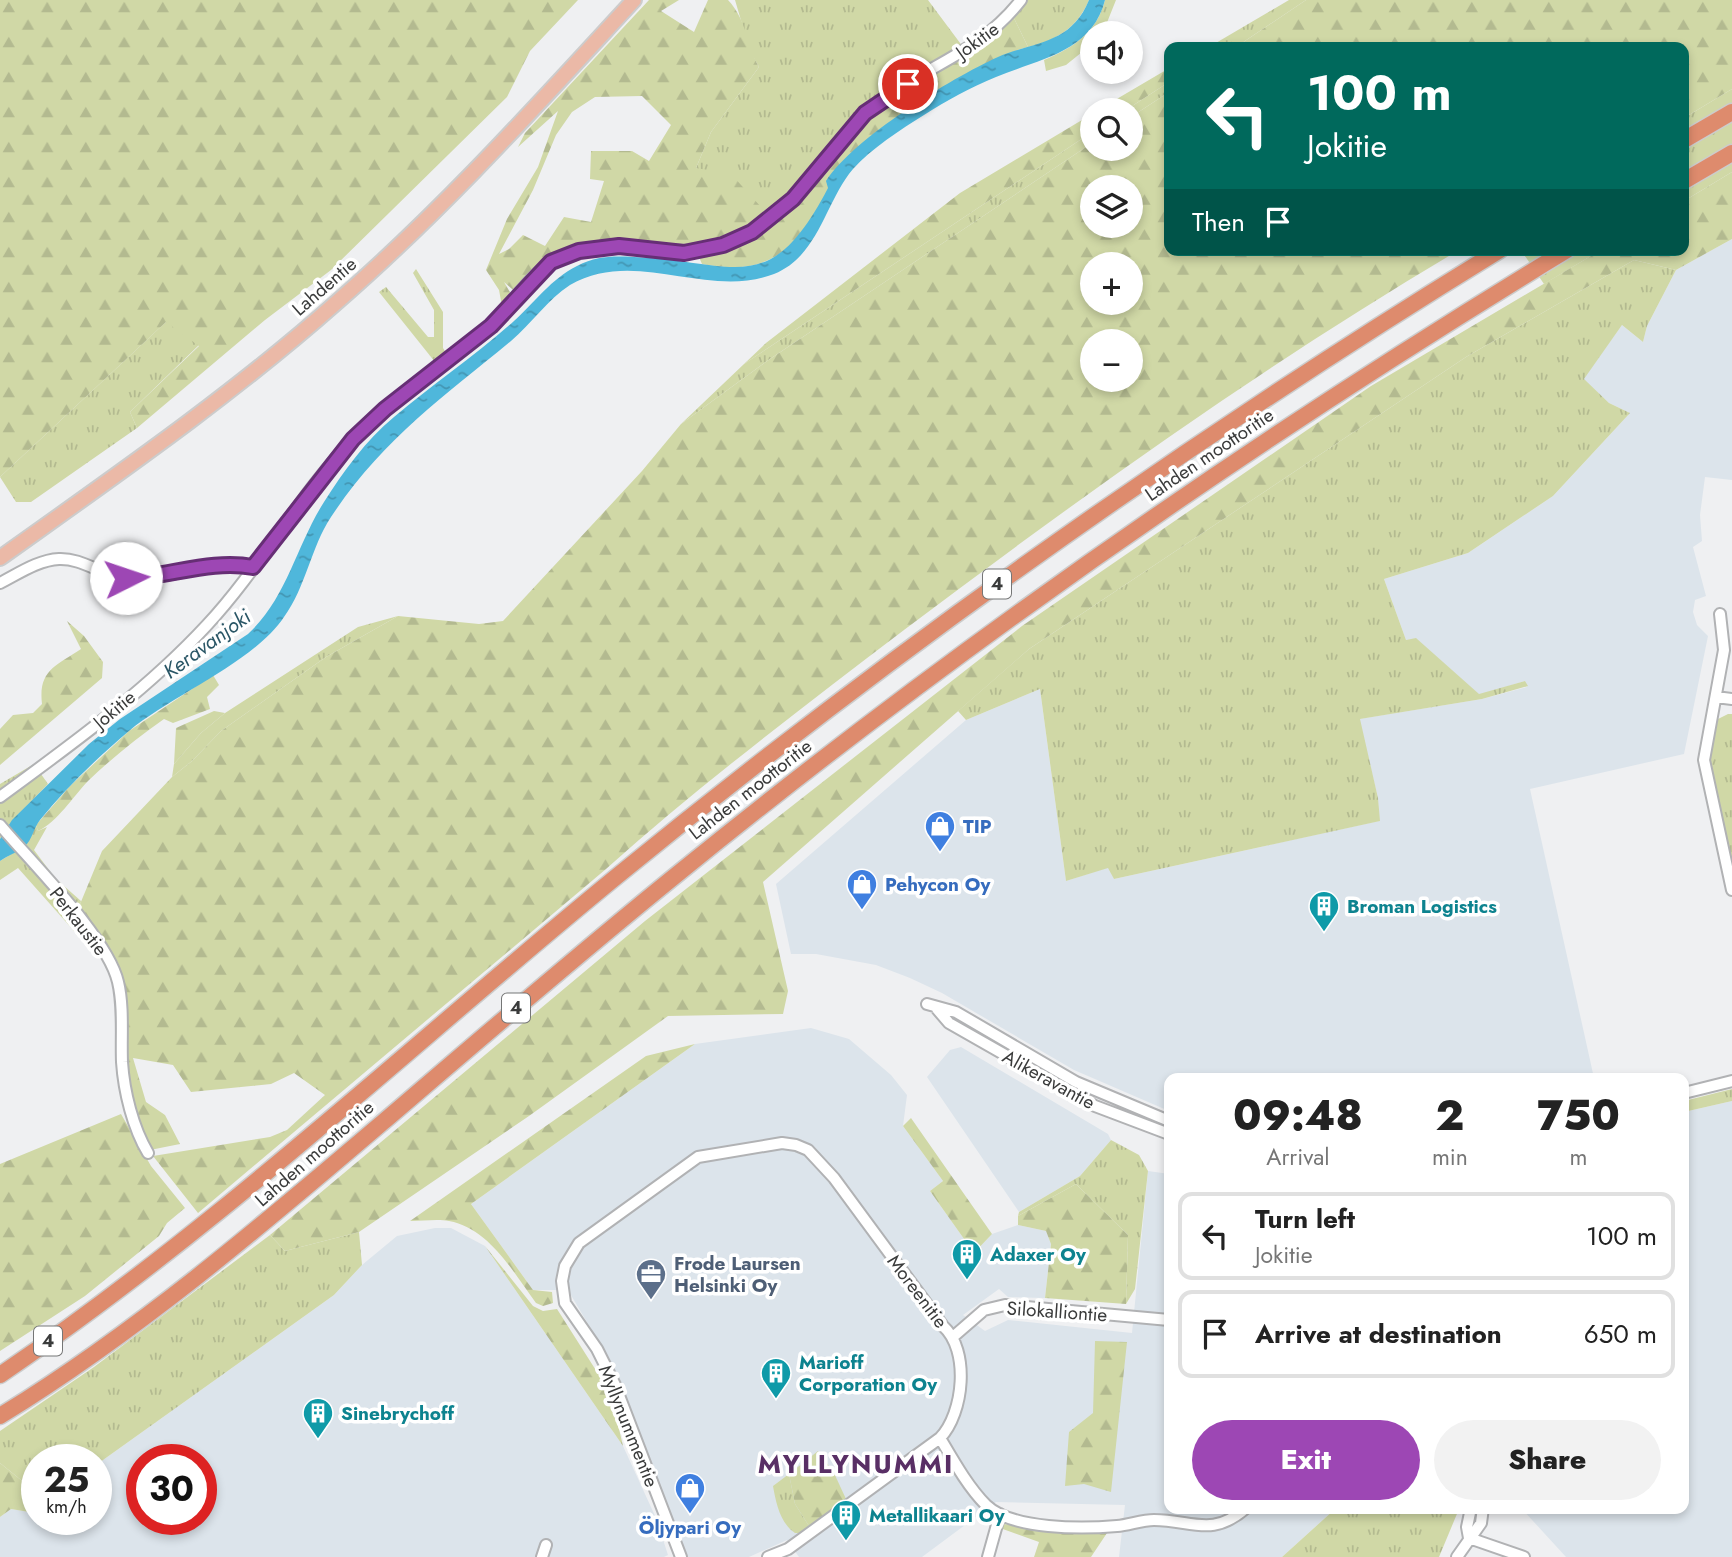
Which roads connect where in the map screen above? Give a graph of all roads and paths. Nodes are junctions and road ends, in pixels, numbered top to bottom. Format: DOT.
graph roads {
  1 [pos="634,0"];
  2 [pos="1021,0"];
  3 [pos="1732,110"];
  4 [pos="1689,137"];
  5 [pos="1732,153"];
  6 [pos="1689,178"];
  7 [pos="1491,256"];
  8 [pos="1557,256"];
  9 [pos="0,558"];
  10 [pos="253,567"];
  11 [pos="0,583"];
  12 [pos="1720,614"];
  13 [pos="1716,697"];
  14 [pos="1732,699"];
  15 [pos="0,797"];
  16 [pos="0,825"];
  17 [pos="1732,890"];
  18 [pos="1732,1081"];
  19 [pos="1689,1092"];
  20 [pos="1164,1119"];
  21 [pos="1164,1132"];
  22 [pos="148,1153"];
  23 [pos="698,1157"];
  24 [pos="1164,1320"];
  25 [pos="954,1336"];
  26 [pos="0,1375"];
  27 [pos="4,1414"];
  28 [pos="940,1438"];
  29 [pos="1000,1514"];
  30 [pos="1236,1514"];
  31 [pos="1470,1514"];
  32 [pos="1482,1514"];
  33 [pos="1469,1538"];
  34 [pos="546,1545"];
  35 [pos="788,1553"];
  36 [pos="542,1557"];
  37 [pos="681,1557"];
  38 [pos="768,1557"];
  39 [pos="988,1557"];
  40 [pos="1457,1557"];
  41 [pos="1524,1557"];
  1 -- 9 [label="main road, Lahdentie"];
  2 -- 10 [label="street, Jokitie"];
  3 -- 4 [label="highway"];
  5 -- 6 [label="highway"];
  7 -- 26 [label="highway, Lahden moottoritie / 4"];
  8 -- 27 [label="highway, Lahden moottoritie / 4"];
  10 -- 11 [label="street"];
  10 -- 15 [label="street, Jokitie"];
  12 -- 13 [label="street"];
  13 -- 14 [label="street"];
  13 -- 17 [label="street"];
  16 -- 22 [label="street, Perkaustie"];
  18 -- 19 [label="street"];
  20 -- 21 [label="street, Alikeravantie"];
  23 -- 25 [label="street, Moreenitie"];
  23 -- 37 [label="street, Myllynummentie"];
  24 -- 25 [label="street, Silokalliontie"];
  25 -- 28 [label="street, Moreenitie"];
  28 -- 29 [label="street"];
  28 -- 35 [label="street, Moreenitie"];
  29 -- 30 [label="street"];
  29 -- 39 [label="street"];
  31 -- 33 [label="street"];
  32 -- 33 [label="street"];
  33 -- 40 [label="street"];
  33 -- 41 [label="street"];
  34 -- 36 [label="street"];
  35 -- 38 [label="street, Moreenitie"];
}
